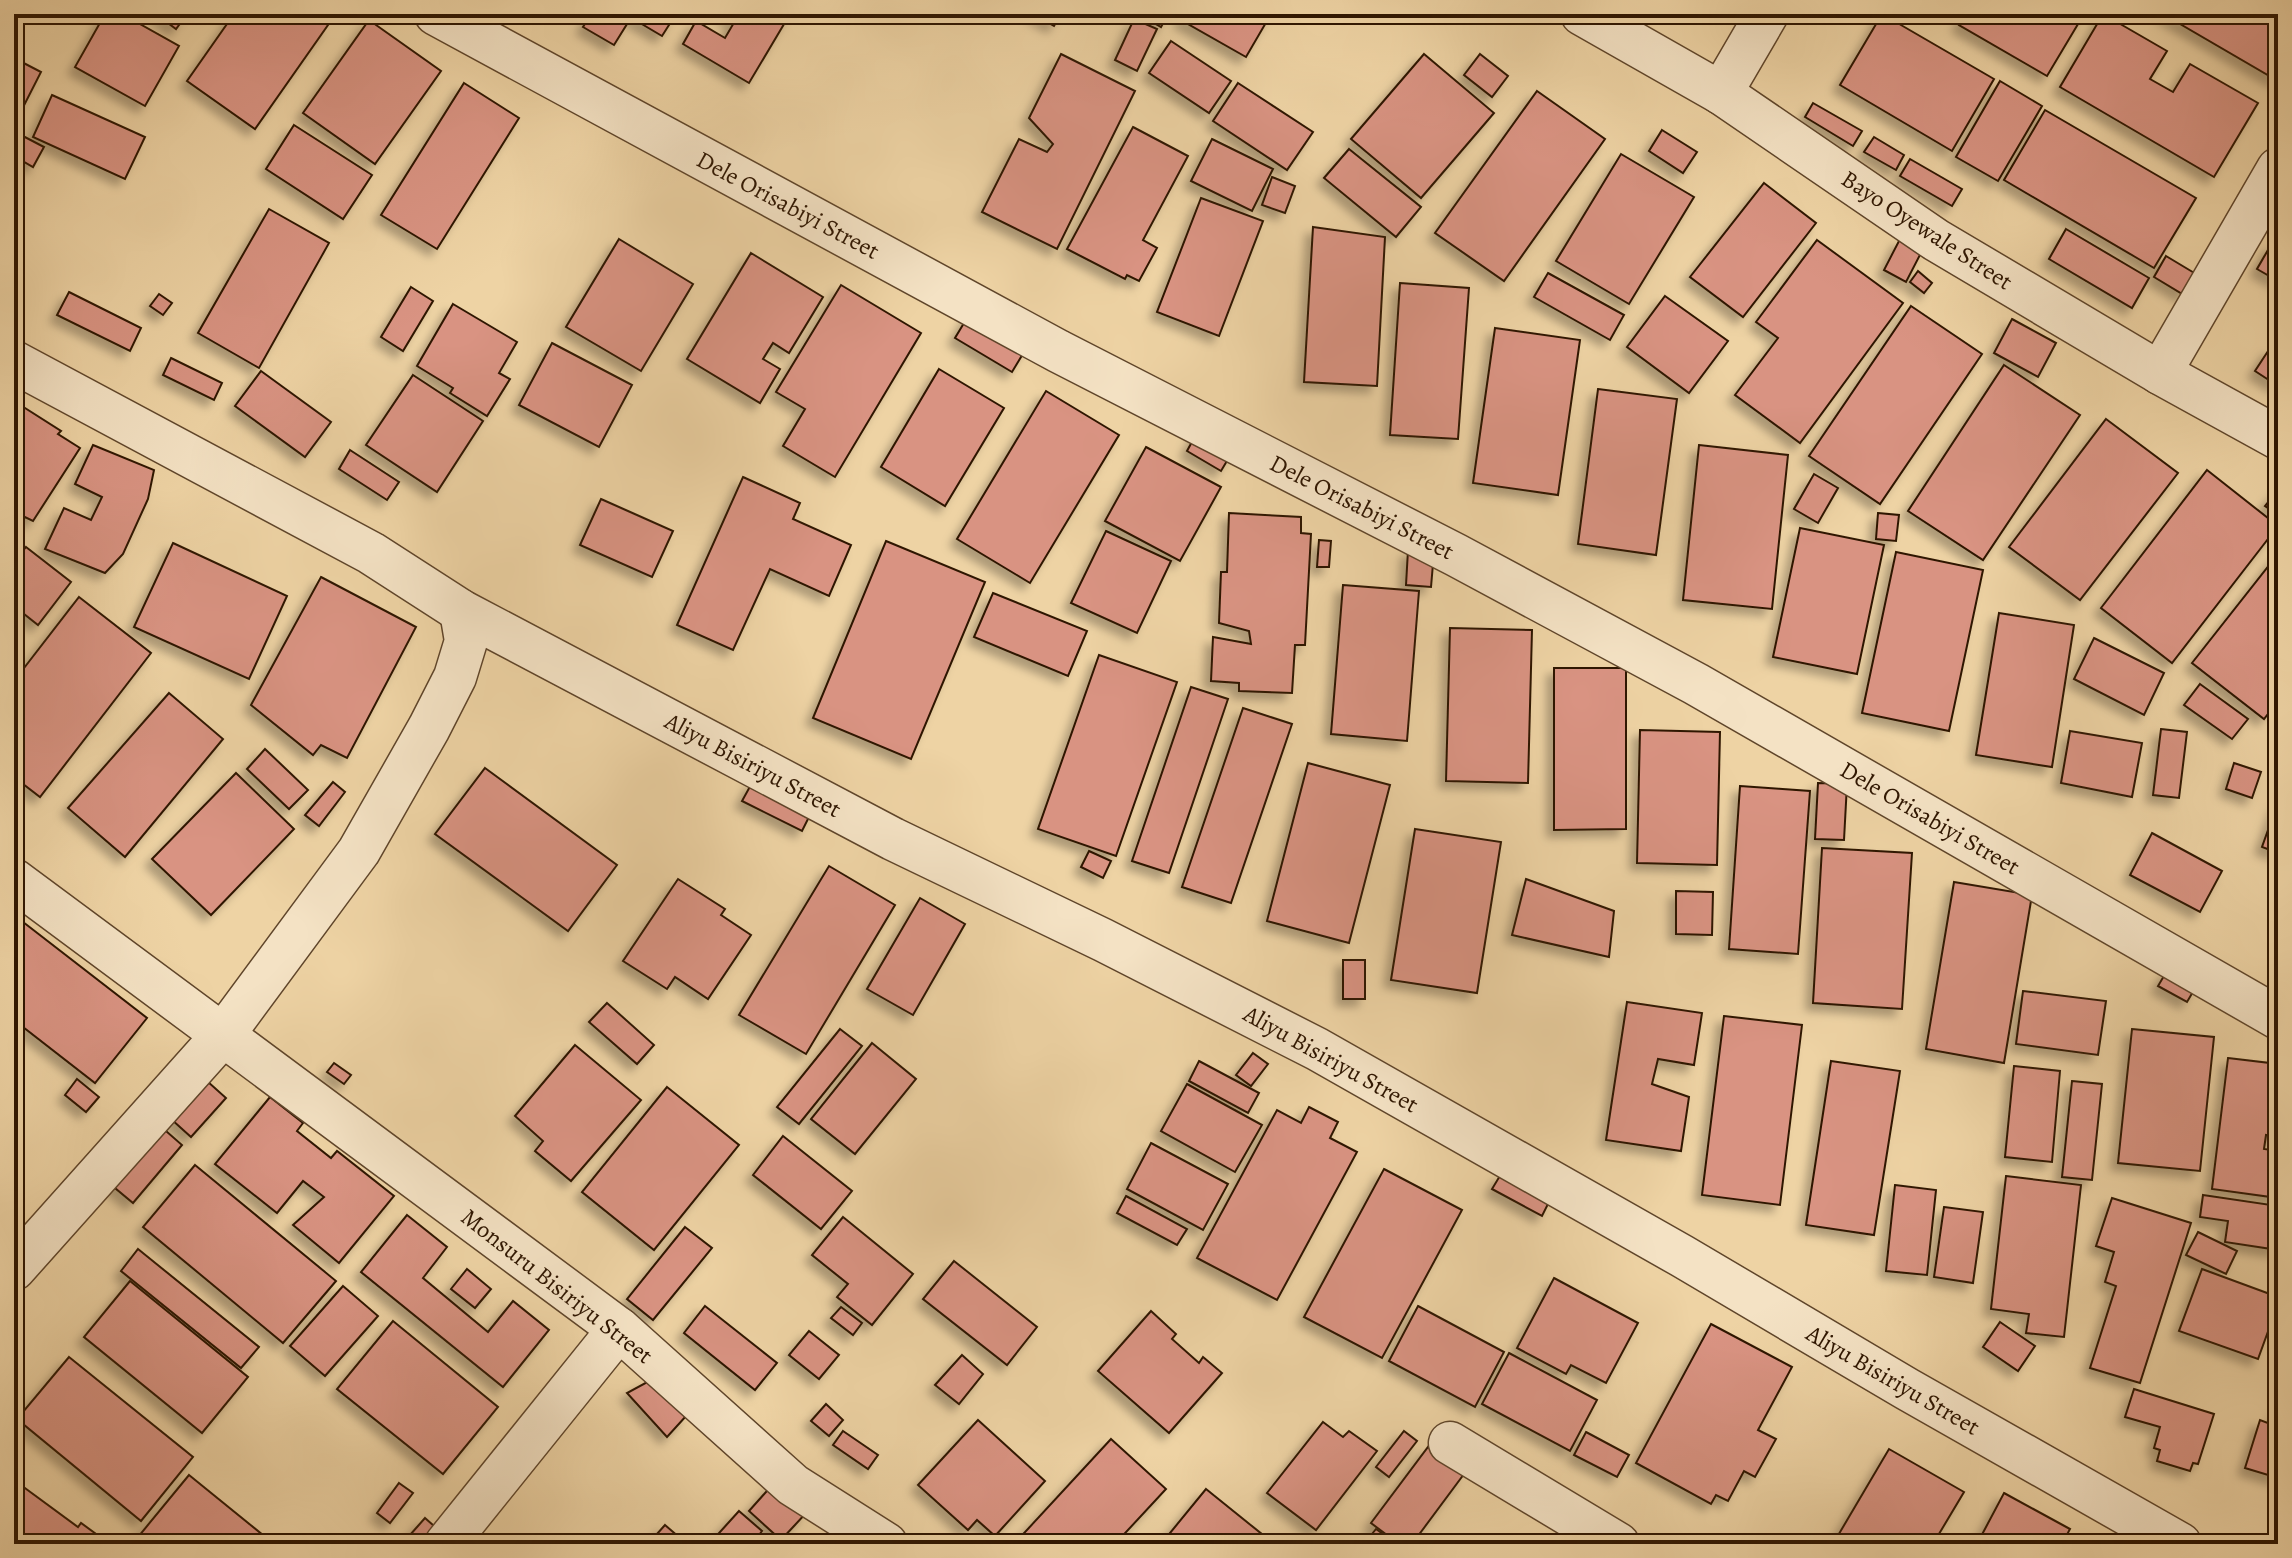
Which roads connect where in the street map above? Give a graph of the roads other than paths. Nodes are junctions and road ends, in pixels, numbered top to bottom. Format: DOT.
graph roads {
  1 [pos="436,14"];
  2 [pos="1582,14"];
  3 [pos="1767,14"];
  4 [pos="1721,93"];
  5 [pos="2278,169"];
  6 [pos="14,362"];
  7 [pos="2160,373"];
  8 [pos="2278,438"];
  9 [pos="461,611"];
  10 [pos="14,880"];
  11 [pos="2278,1018"];
  12 [pos="223,1035"];
  13 [pos="14,1269"];
  14 [pos="619,1329"];
  15 [pos="1450,1443"];
  16 [pos="446,1544"];
  17 [pos="886,1544"];
  18 [pos="1618,1544"];
  19 [pos="2180,1544"];
  1 -- 11 [label="street, Dele Orisabiyi Street"];
  2 -- 4 [label="street, Bayo Oyewale Street"];
  3 -- 4 [label="street"];
  4 -- 7 [label="street, Bayo Oyewale Street"];
  5 -- 7 [label="street"];
  6 -- 9 [label="street, Aliyu Bisiriyu Street"];
  7 -- 8 [label="street, Bayo Oyewale Street"];
  9 -- 12 [label="street"];
  9 -- 19 [label="street, Aliyu Bisiriyu Street"];
  10 -- 12 [label="street, Monsuru Bisiriyu Street"];
  12 -- 13 [label="street"];
  12 -- 14 [label="street, Monsuru Bisiriyu Street"];
  14 -- 16 [label="street"];
  14 -- 17 [label="street, Monsuru Bisiriyu Street"];
  15 -- 18 [label="street"];
}
